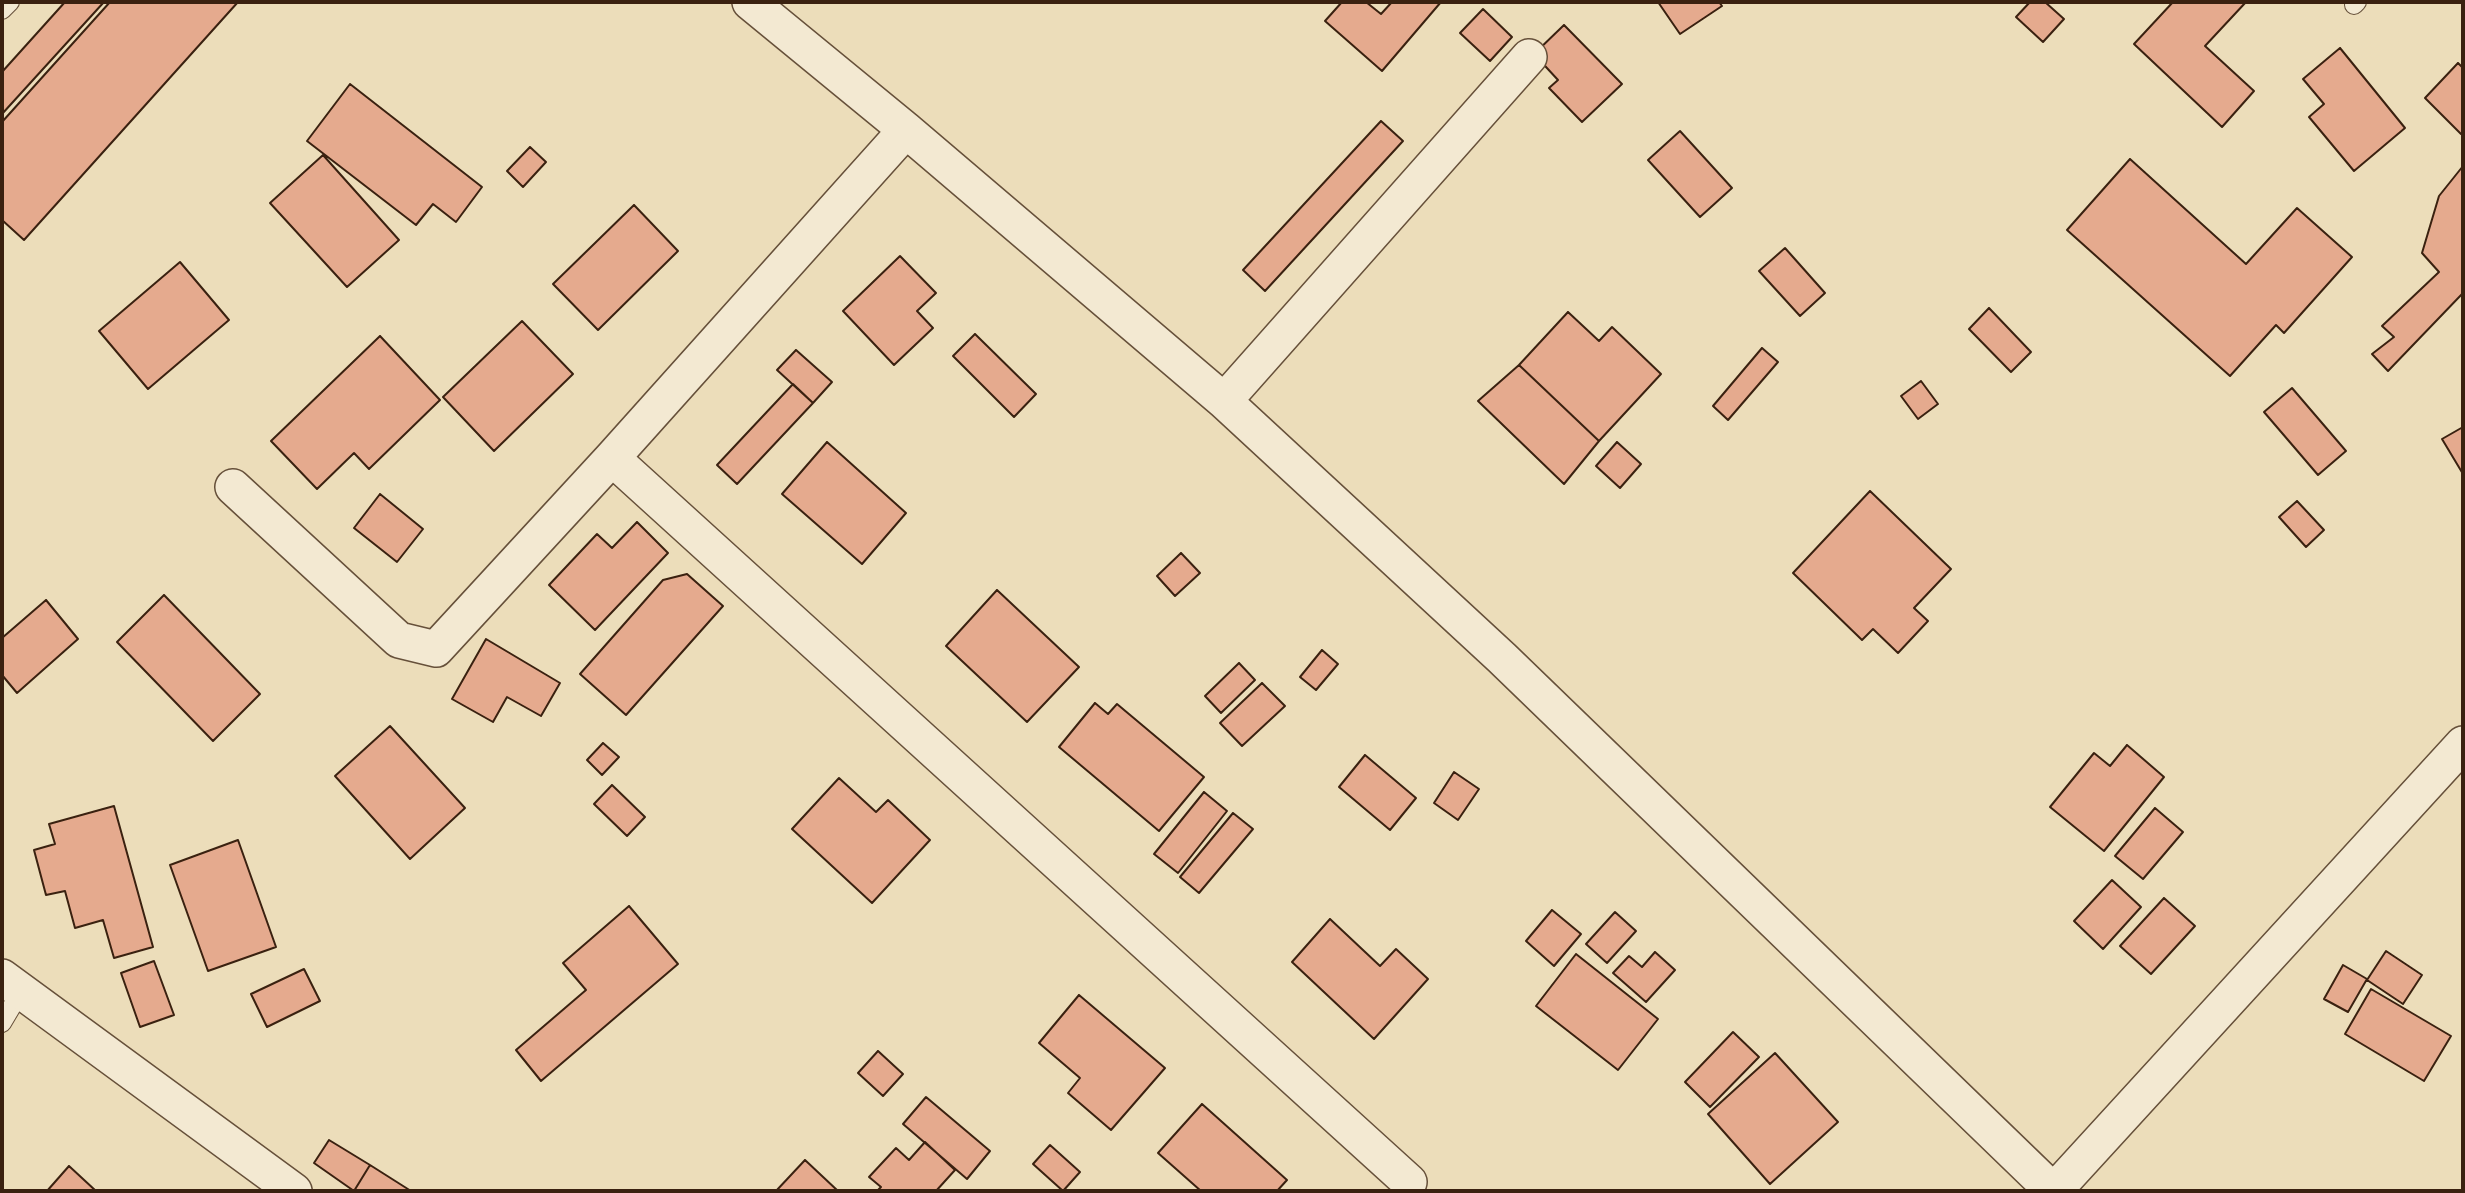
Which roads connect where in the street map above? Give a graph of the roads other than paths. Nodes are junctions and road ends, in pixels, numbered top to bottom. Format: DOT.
graph roads {
  1 [pos="10,2"];
  2 [pos="750,2"];
  3 [pos="2,10"];
  4 [pos="1529,57"];
  5 [pos="906,130"];
  6 [pos="1224,401"];
  7 [pos="612,458"];
  8 [pos="233,487"];
  9 [pos="2463,744"];
  10 [pos="11,984"];
  11 [pos="2,1023"];
  12 [pos="1409,1182"];
  13 [pos="294,1191"];
  14 [pos="2053,1191"];
  1 -- 3 [label="lane"];
  2 -- 5 [label="street"];
  4 -- 6 [label="street"];
  5 -- 6 [label="street"];
  5 -- 7 [label="street"];
  6 -- 14 [label="street"];
  7 -- 8 [label="street"];
  7 -- 12 [label="street"];
  9 -- 14 [label="street"];
  10 -- 11 [label="lane"];
  10 -- 13 [label="street"];
}
